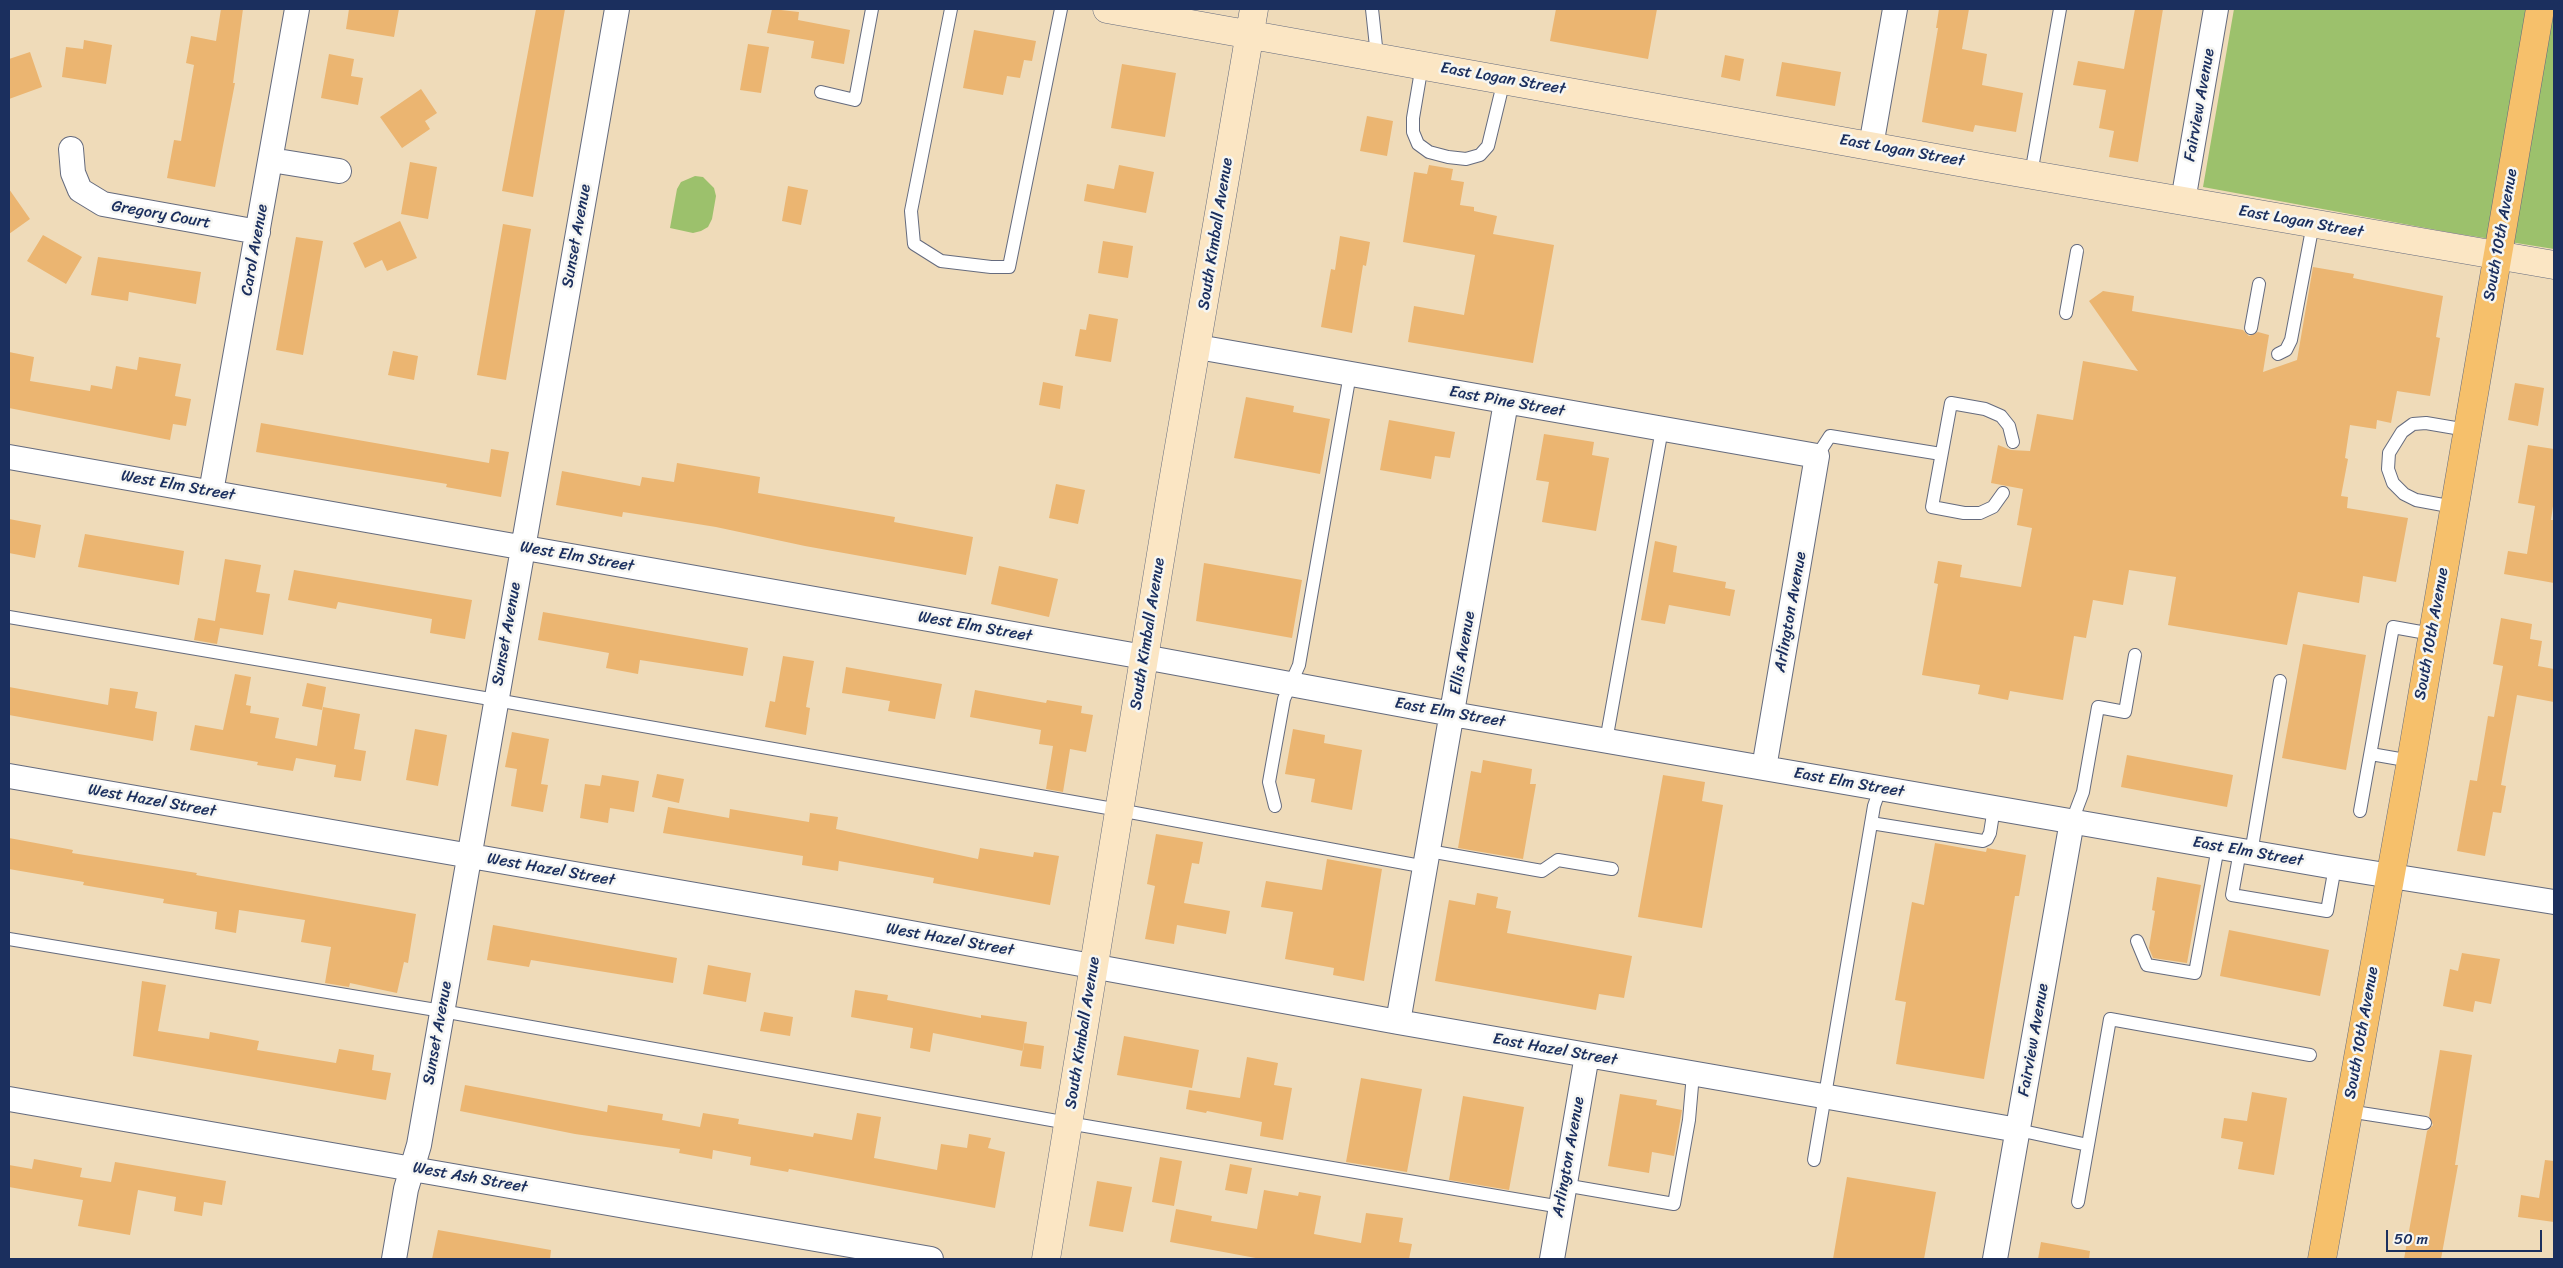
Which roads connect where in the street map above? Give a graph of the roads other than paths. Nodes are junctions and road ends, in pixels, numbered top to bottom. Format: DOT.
graph roads {
  1 [pos="297,9"];
  2 [pos="617,9"];
  3 [pos="872,9"];
  4 [pos="951,9"];
  5 [pos="1061,9"];
  6 [pos="1107,9"];
  7 [pos="1372,9"];
  8 [pos="1895,9"];
  9 [pos="2060,9"];
  10 [pos="2216,9"];
  11 [pos="2540,9"];
  12 [pos="1252,21"];
  13 [pos="1377,56"];
  14 [pos="1422,65"];
  15 [pos="1504,80"];
  16 [pos="821,92"];
  17 [pos="1871,146"];
  18 [pos="71,148"];
  19 [pos="271,160"];
  20 [pos="339,172"];
  21 [pos="2031,174"];
  22 [pos="2183,201"];
  23 [pos="2312,224"];
  24 [pos="258,232"];
  25 [pos="2077,251"];
  26 [pos="2498,255"];
  27 [pos="2554,265"];
  28 [pos="2259,284"];
  29 [pos="2066,313"];
  30 [pos="2252,328"];
  31 [pos="1198,347"];
  32 [pos="2278,354"];
  33 [pos="1350,374"];
  34 [pos="1506,402"];
  35 [pos="1662,430"];
  36 [pos="2467,430"];
  37 [pos="2012,442"];
  38 [pos="1941,454"];
  39 [pos="1817,456"];
  40 [pos="9,457"];
  41 [pos="210,492"];
  42 [pos="2003,493"];
  43 [pos="2454,507"];
  44 [pos="523,548"];
  45 [pos="9,617"];
  46 [pos="2432,634"];
  47 [pos="2135,655"];
  48 [pos="1144,657"];
  49 [pos="2280,682"];
  50 [pos="1291,684"];
  51 [pos="496,700"];
  52 [pos="1452,714"];
  53 [pos="1606,741"];
  54 [pos="2371,754"];
  55 [pos="2411,761"];
  56 [pos="1764,768"];
  57 [pos="9,776"];
  58 [pos="1880,789"];
  59 [pos="1275,806"];
  60 [pos="1994,808"];
  61 [pos="1120,810"];
  62 [pos="2360,811"];
  63 [pos="2072,822"];
  64 [pos="1871,823"];
  65 [pos="2236,850"];
  66 [pos="469,856"];
  67 [pos="1427,859"];
  68 [pos="2335,867"];
  69 [pos="1612,869"];
  70 [pos="2390,876"];
  71 [pos="2554,902"];
  72 [pos="9,939"];
  73 [pos="2137,941"];
  74 [pos="1094,966"];
  75 [pos="442,1010"];
  76 [pos="1398,1022"];
  77 [pos="1586,1055"];
  78 [pos="2310,1055"];
  79 [pos="1692,1074"];
  80 [pos="1825,1097"];
  81 [pos="9,1099"];
  82 [pos="2348,1111"];
  83 [pos="1068,1123"];
  84 [pos="2425,1123"];
  85 [pos="2018,1130"];
  86 [pos="2088,1145"];
  87 [pos="1814,1160"];
  88 [pos="413,1168"];
  89 [pos="1563,1196"];
  90 [pos="2078,1202"];
  91 [pos="394,1259"];
  92 [pos="931,1259"];
  93 [pos="1046,1259"];
  94 [pos="1552,1259"];
  95 [pos="1995,1259"];
  96 [pos="2322,1259"];
  1 -- 19 [label="street, Carol Avenue"];
  2 -- 44 [label="street, Sunset Avenue"];
  3 -- 16 [label="lane"];
  4 -- 5 [label="lane"];
  6 -- 12 [label="street, East Logan Street"];
  7 -- 13 [label="lane"];
  8 -- 17 [label="street"];
  9 -- 21 [label="lane"];
  10 -- 22 [label="street, Fairview Avenue"];
  11 -- 26 [label="main road, South 10th Avenue"];
  12 -- 13 [label="street, East Logan Street"];
  12 -- 31 [label="street, South Kimball Avenue"];
  13 -- 14 [label="street, East Logan Street"];
  14 -- 15 [label="street, East Logan Street"];
  14 -- 15 [label="lane"];
  15 -- 17 [label="street, East Logan Street"];
  17 -- 21 [label="street, East Logan Street"];
  18 -- 24 [label="street, Gregory Court"];
  19 -- 20 [label="street"];
  19 -- 24 [label="street, Carol Avenue"];
  21 -- 22 [label="street, East Logan Street"];
  22 -- 23 [label="street, East Logan Street"];
  23 -- 26 [label="street, East Logan Street"];
  23 -- 32 [label="lane"];
  24 -- 41 [label="street, Carol Avenue"];
  25 -- 29 [label="lane"];
  26 -- 27 [label="street, East Logan Street"];
  26 -- 36 [label="main road, South 10th Avenue"];
  28 -- 30 [label="lane"];
  31 -- 33 [label="street, East Pine Street"];
  31 -- 48 [label="street, South Kimball Avenue"];
  33 -- 34 [label="street, East Pine Street"];
  33 -- 50 [label="lane"];
  34 -- 35 [label="street, East Pine Street"];
  34 -- 52 [label="street, Ellis Avenue"];
  35 -- 39 [label="street, East Pine Street"];
  35 -- 53 [label="lane"];
  36 -- 43 [label="main road, South 10th Avenue"];
  36 -- 43 [label="lane"];
  37 -- 38 [label="lane"];
  38 -- 39 [label="lane"];
  38 -- 42 [label="lane"];
  39 -- 56 [label="street, Arlington Avenue"];
  40 -- 41 [label="street, West Elm Street"];
  41 -- 44 [label="street, West Elm Street"];
  43 -- 46 [label="main road, South 10th Avenue"];
  44 -- 48 [label="street, West Elm Street"];
  44 -- 51 [label="street, Sunset Avenue"];
  45 -- 51 [label="lane"];
  46 -- 54 [label="lane"];
  46 -- 55 [label="main road, South 10th Avenue"];
  47 -- 63 [label="lane"];
  48 -- 50 [label="street, East Elm Street"];
  48 -- 61 [label="street, South Kimball Avenue"];
  49 -- 65 [label="lane"];
  50 -- 52 [label="street, East Elm Street"];
  50 -- 59 [label="lane"];
  51 -- 61 [label="lane"];
  51 -- 66 [label="street, Sunset Avenue"];
  52 -- 53 [label="street, East Elm Street"];
  52 -- 67 [label="street, Ellis Avenue"];
  53 -- 56 [label="street, East Elm Street"];
  54 -- 55 [label="lane"];
  54 -- 62 [label="lane"];
  55 -- 70 [label="main road, South 10th Avenue"];
  56 -- 58 [label="street, East Elm Street"];
  57 -- 66 [label="street, West Hazel Street"];
  58 -- 60 [label="street, East Elm Street"];
  58 -- 64 [label="lane"];
  60 -- 63 [label="street, East Elm Street"];
  60 -- 64 [label="lane"];
  61 -- 67 [label="lane"];
  61 -- 74 [label="street, South Kimball Avenue"];
  63 -- 65 [label="street, East Elm Street"];
  63 -- 85 [label="street, Fairview Avenue"];
  64 -- 80 [label="lane"];
  65 -- 68 [label="street, East Elm Street"];
  65 -- 68 [label="lane"];
  65 -- 73 [label="lane"];
  66 -- 74 [label="street, West Hazel Street"];
  66 -- 75 [label="street, Sunset Avenue"];
  67 -- 69 [label="lane"];
  67 -- 76 [label="street, Ellis Avenue"];
  68 -- 70 [label="street, East Elm Street"];
  70 -- 71 [label="street, East Elm Street"];
  70 -- 82 [label="main road, South 10th Avenue"];
  72 -- 75 [label="lane"];
  74 -- 76 [label="street, East Hazel Street"];
  74 -- 83 [label="street, South Kimball Avenue"];
  75 -- 83 [label="lane"];
  75 -- 88 [label="street, Sunset Avenue"];
  76 -- 77 [label="street, East Hazel Street"];
  77 -- 79 [label="street, East Hazel Street"];
  77 -- 89 [label="street, Arlington Avenue"];
  78 -- 86 [label="lane"];
  79 -- 80 [label="street, East Hazel Street"];
  79 -- 89 [label="lane"];
  80 -- 85 [label="street, East Hazel Street"];
  80 -- 87 [label="lane"];
  81 -- 88 [label="street, West Ash Street"];
  82 -- 84 [label="lane"];
  82 -- 96 [label="main road, South 10th Avenue"];
  83 -- 89 [label="lane"];
  83 -- 93 [label="street, South Kimball Avenue"];
  85 -- 86 [label="lane"];
  85 -- 95 [label="street, Fairview Avenue"];
  86 -- 90 [label="lane"];
  88 -- 91 [label="street, Sunset Avenue"];
  88 -- 92 [label="street, West Ash Street"];
  89 -- 94 [label="street, Arlington Avenue"];
}
